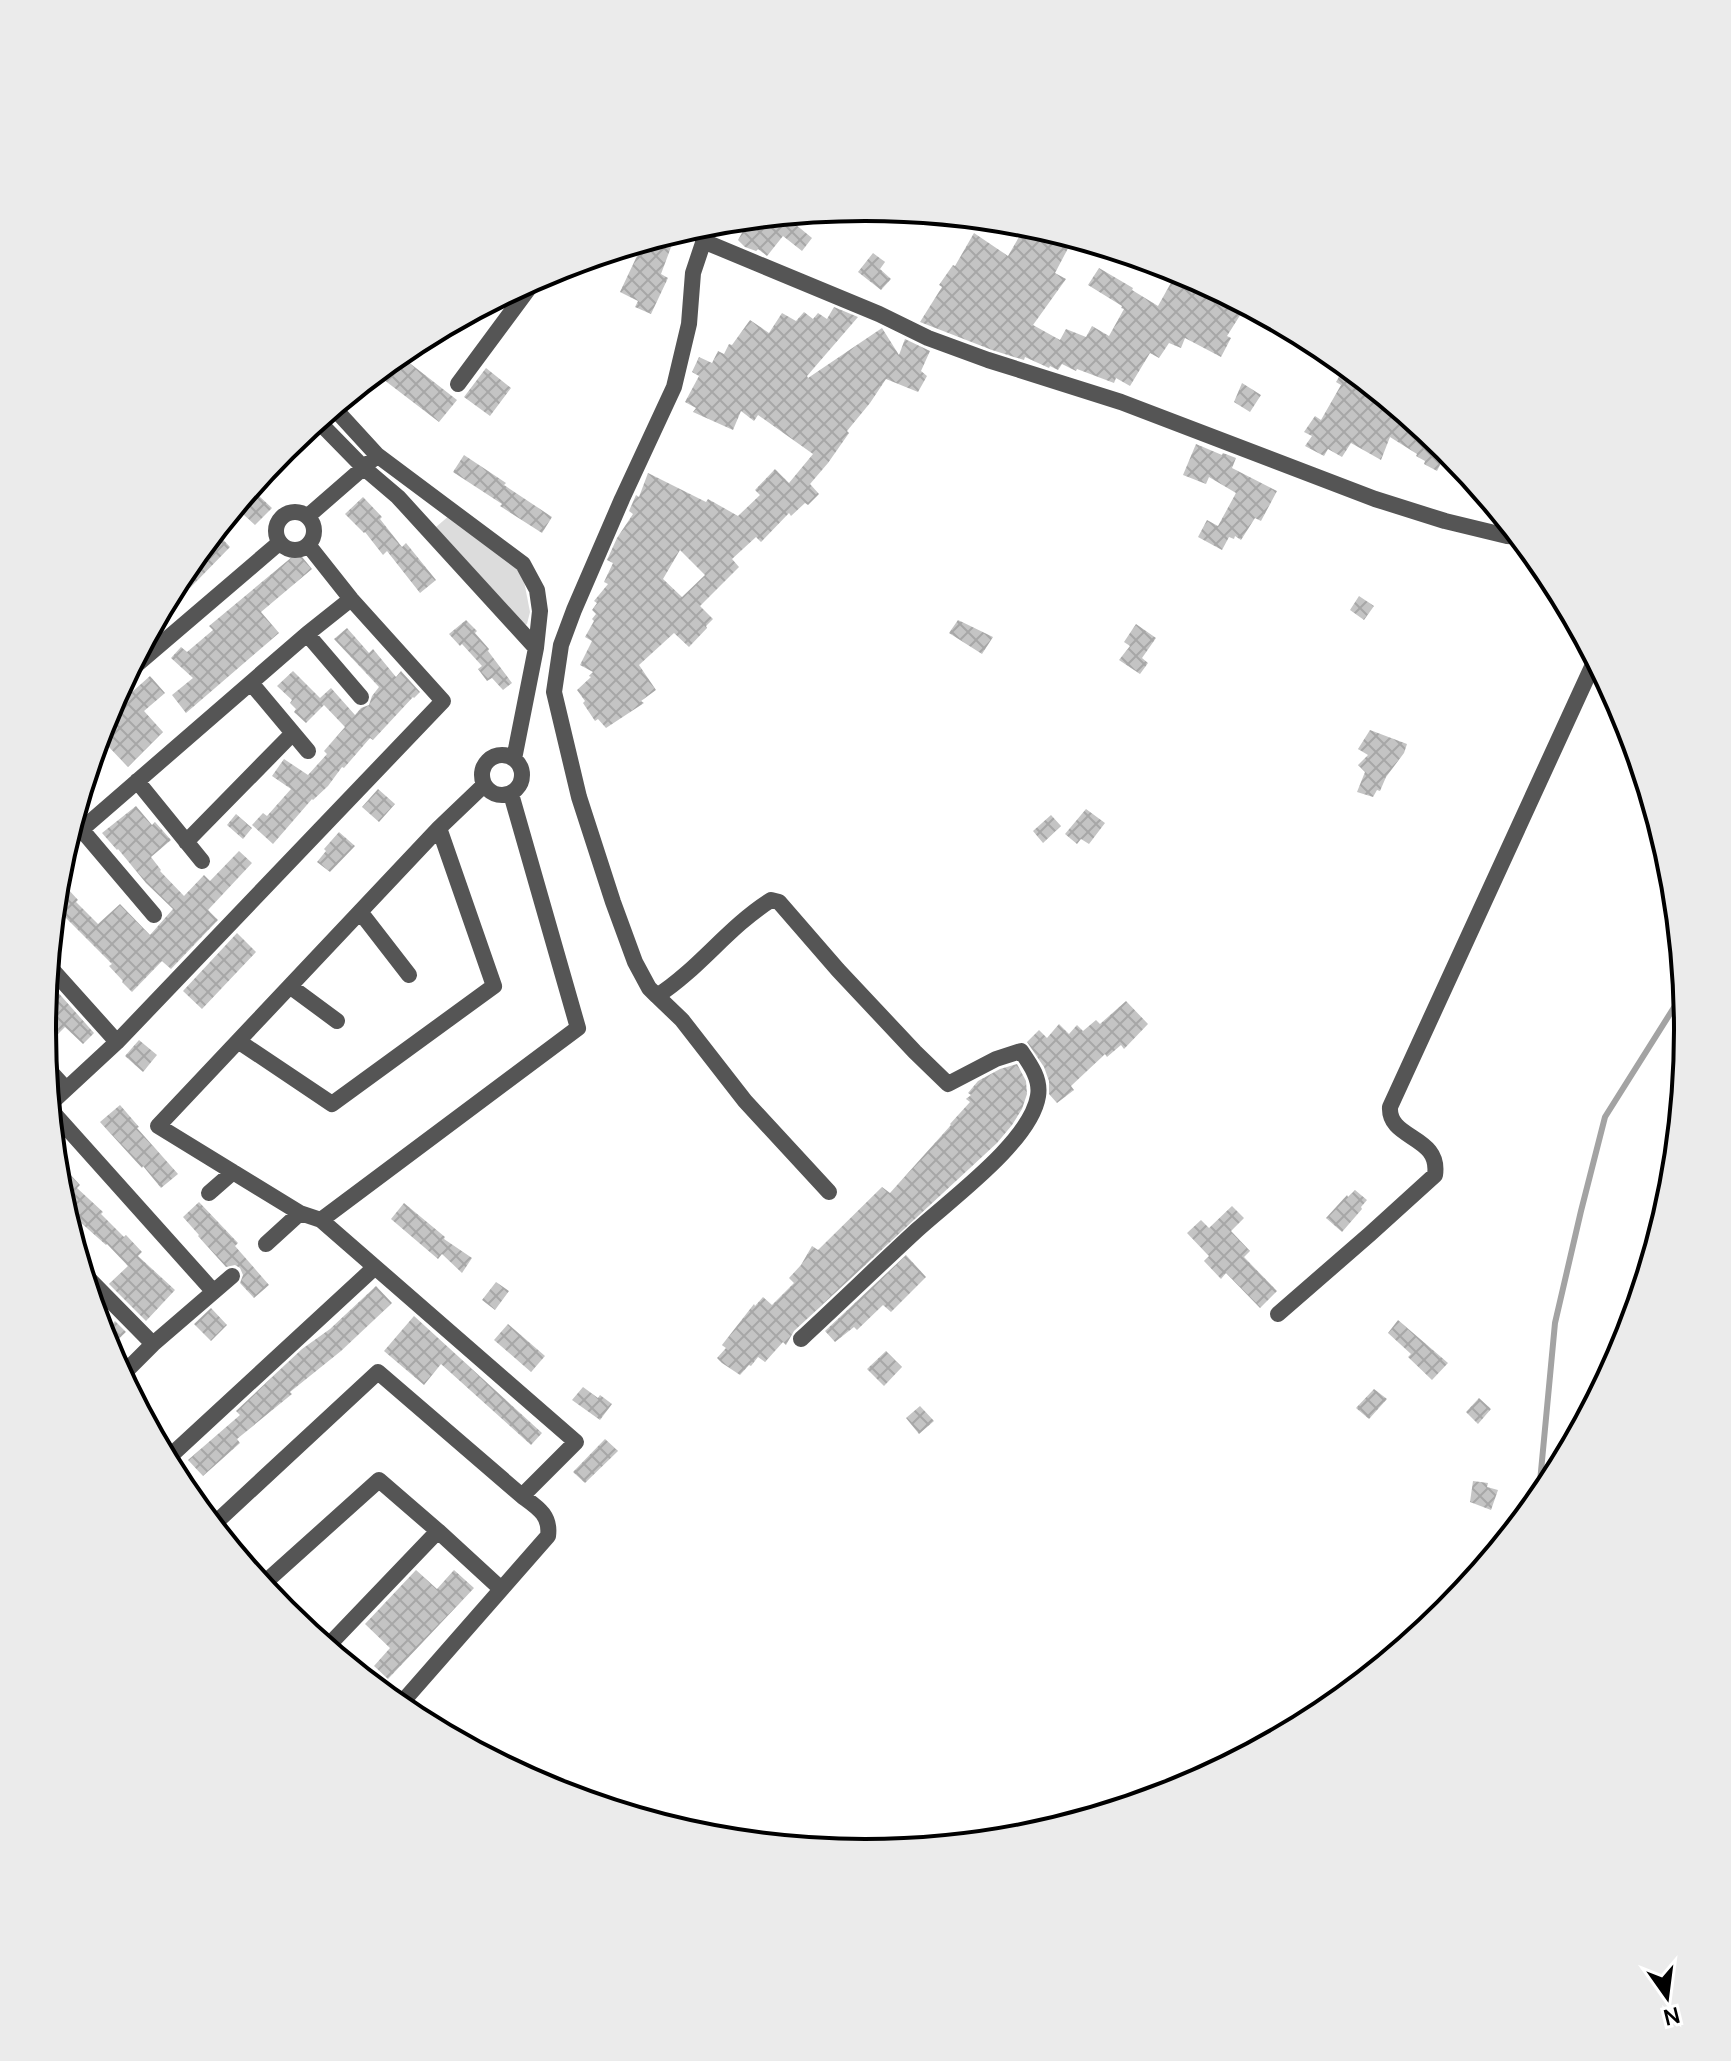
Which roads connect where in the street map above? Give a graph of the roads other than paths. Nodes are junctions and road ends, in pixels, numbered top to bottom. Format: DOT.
graph roads {
  1 [pos="704,238"];
  2 [pos="703,241"];
  3 [pos="522,298"];
  4 [pos="458,384"];
  5 [pos="340,415"];
  6 [pos="325,428"];
  7 [pos="377,455"];
  8 [pos="364,468"];
  9 [pos="308,516"];
  10 [pos="1506,536"];
  11 [pos="279,543"];
  12 [pos="309,546"];
  13 [pos="351,599"];
  14 [pos="307,634"];
  15 [pos="536,648"];
  16 [pos="148,655"];
  17 [pos="1591,670"];
  18 [pos="251,683"];
  19 [pos="361,697"];
  20 [pos="293,733"];
  21 [pos="308,751"];
  22 [pos="514,759"];
  23 [pos="137,781"];
  24 [pos="484,785"];
  25 [pos="511,794"];
  26 [pos="82,828"];
  27 [pos="439,828"];
  28 [pos="82,830"];
  29 [pos="186,842"];
  30 [pos="202,861"];
  31 [pos="361,913"];
  32 [pos="154,915"];
  33 [pos="409,975"];
  34 [pos="58,976"];
  35 [pos="291,987"];
  36 [pos="657,996"];
  37 [pos="337,1021"];
  38 [pos="238,1041"];
  39 [pos="117,1042"];
  40 [pos="58,1080"];
  41 [pos="66,1089"];
  42 [pos="59,1097"];
  43 [pos="61,1120"];
  44 [pos="233,1172"];
  45 [pos="829,1192"];
  46 [pos="209,1193"];
  47 [pos="300,1213"];
  48 [pos="321,1220"];
  49 [pos="266,1244"];
  50 [pos="375,1267"];
  51 [pos="232,1276"];
  52 [pos="98,1288"];
  53 [pos="213,1291"];
  54 [pos="1278,1314"];
  55 [pos="801,1339"];
  56 [pos="153,1344"];
  57 [pos="130,1367"];
  58 [pos="175,1452"];
  59 [pos="522,1496"];
  60 [pos="220,1519"];
  61 [pos="438,1531"];
  62 [pos="270,1578"];
  63 [pos="500,1588"];
  64 [pos="333,1640"];
  65 [pos="406,1697"];
  1 -- 2 [label="street"];
  2 -- 10 [label="street"];
  2 -- 36 [label="street"];
  3 -- 4 [label="street"];
  5 -- 7 [label="street"];
  6 -- 8 [label="street"];
  7 -- 8 [label="street"];
  7 -- 15 [label="street"];
  8 -- 9 [label="street"];
  8 -- 15 [label="street"];
  9 -- 11 [label="street"];
  9 -- 12 [label="street"];
  11 -- 12 [label="street"];
  11 -- 16 [label="street"];
  12 -- 13 [label="street"];
  13 -- 14 [label="street"];
  13 -- 39 [label="street"];
  14 -- 18 [label="street"];
  14 -- 19 [label="street"];
  15 -- 22 [label="street"];
  17 -- 54 [label="street"];
  18 -- 20 [label="street"];
  18 -- 23 [label="street"];
  20 -- 21 [label="street"];
  20 -- 29 [label="street"];
  22 -- 24 [label="street"];
  22 -- 25 [label="street"];
  23 -- 26 [label="street"];
  23 -- 29 [label="street"];
  24 -- 25 [label="street"];
  24 -- 27 [label="street"];
  25 -- 48 [label="street"];
  27 -- 31 [label="street"];
  27 -- 38 [label="street"];
  28 -- 32 [label="street"];
  29 -- 30 [label="street"];
  31 -- 33 [label="street"];
  31 -- 35 [label="street"];
  34 -- 39 [label="street"];
  35 -- 37 [label="street"];
  35 -- 38 [label="street"];
  36 -- 45 [label="street"];
  36 -- 55 [label="street"];
  38 -- 44 [label="street"];
  39 -- 41 [label="street"];
  40 -- 41 [label="street"];
  41 -- 42 [label="street"];
  43 -- 53 [label="street"];
  44 -- 46 [label="street"];
  44 -- 47 [label="street"];
  47 -- 48 [label="street"];
  47 -- 49 [label="street"];
  48 -- 50 [label="street"];
  50 -- 58 [label="street"];
  50 -- 59 [label="street"];
  51 -- 53 [label="street"];
  52 -- 56 [label="street"];
  53 -- 56 [label="street"];
  56 -- 57 [label="street"];
  59 -- 60 [label="street"];
  59 -- 63 [label="street"];
  61 -- 62 [label="street"];
  61 -- 63 [label="street"];
  61 -- 64 [label="street"];
  63 -- 65 [label="street"];
}
